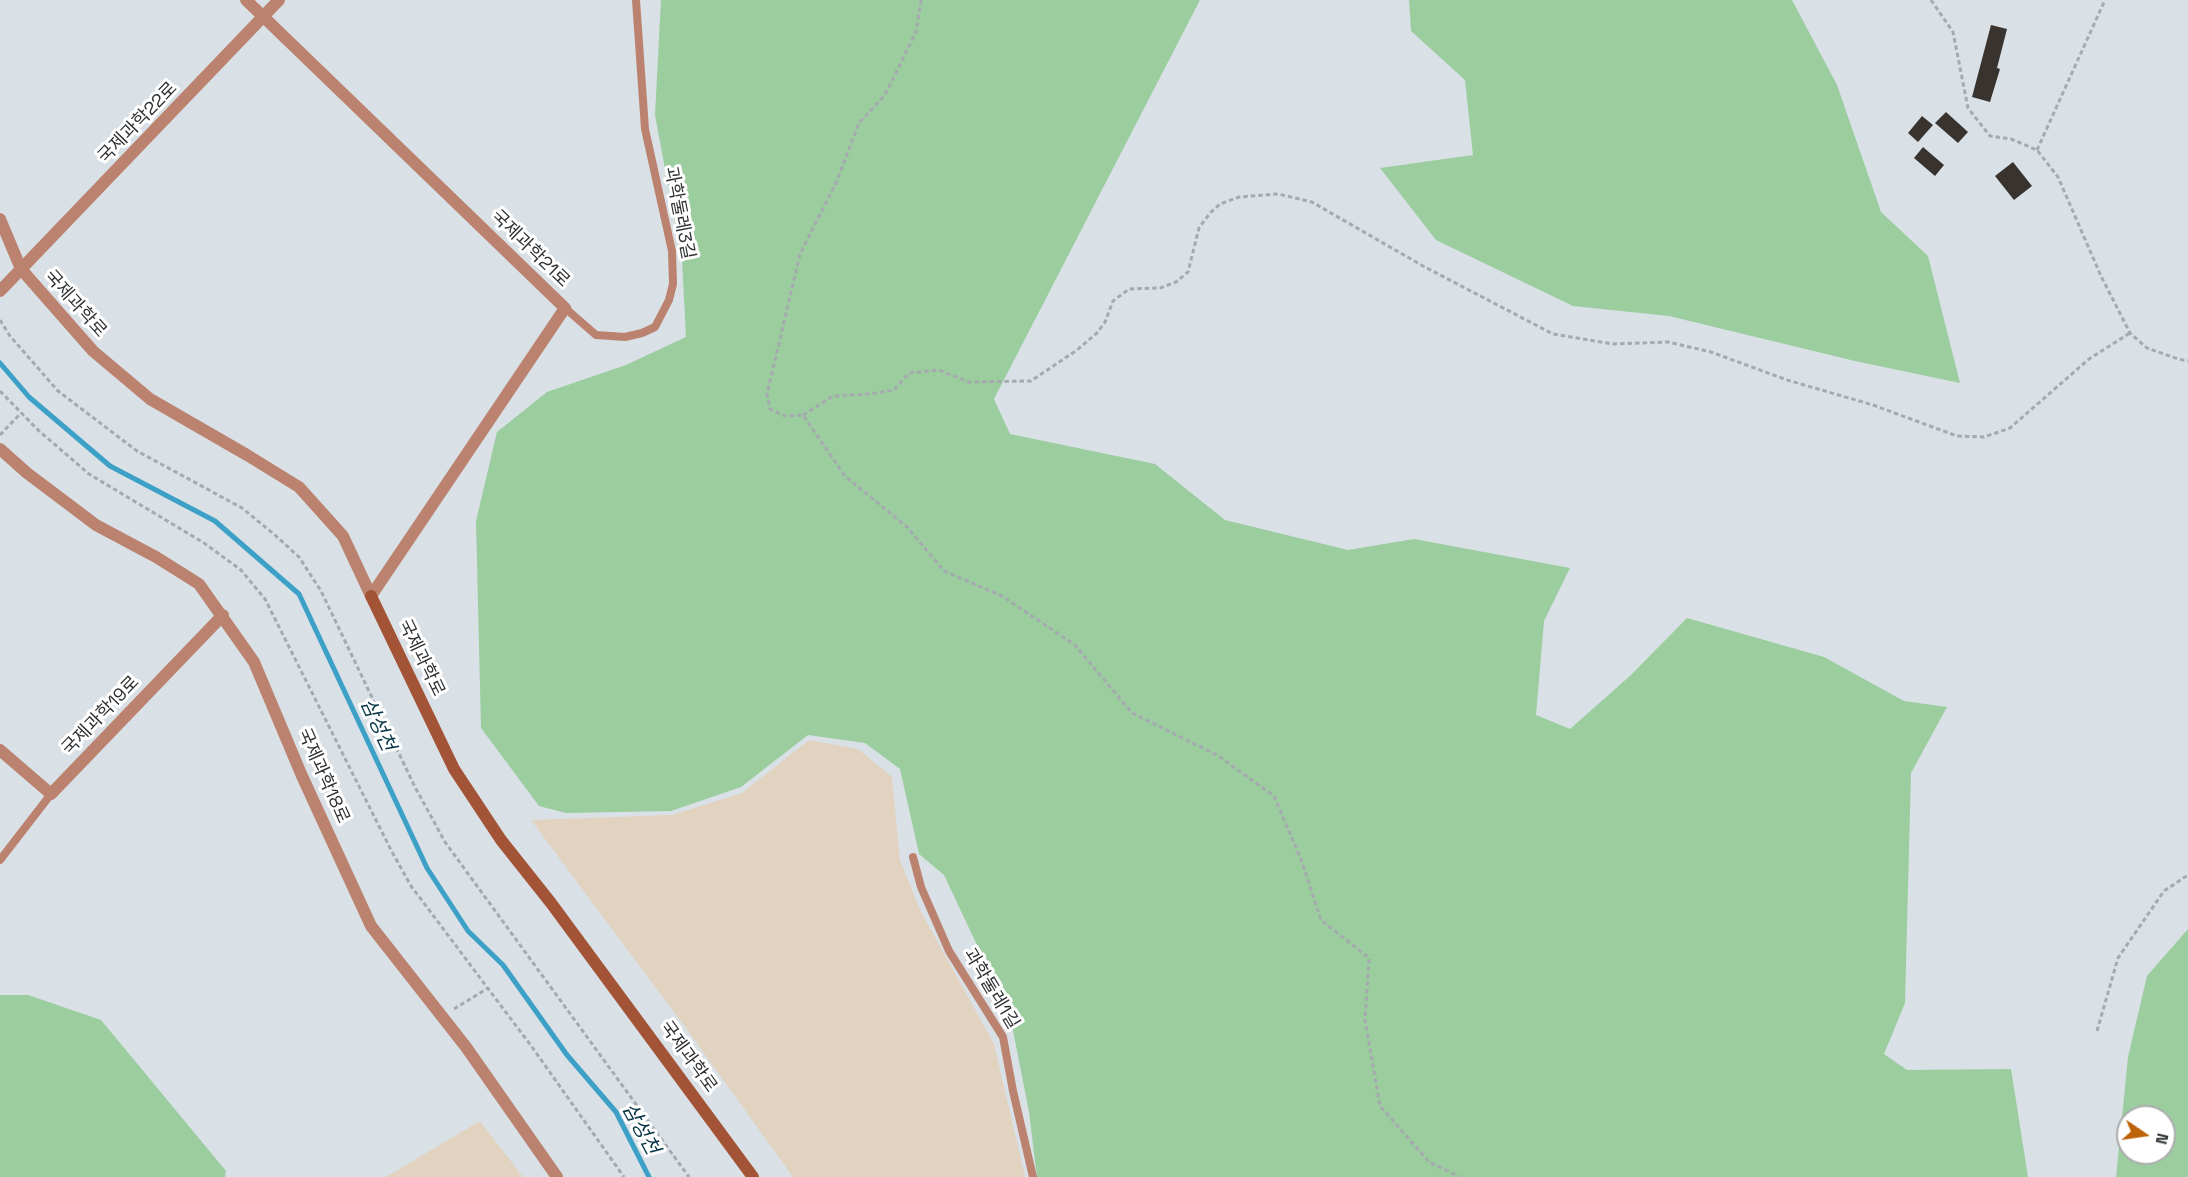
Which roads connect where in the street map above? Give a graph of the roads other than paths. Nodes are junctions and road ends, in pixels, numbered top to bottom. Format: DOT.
graph roads {
  1 [pos="246,0"];
  2 [pos="279,0"];
  3 [pos="636,0"];
  4 [pos="264,17"];
  5 [pos="0,219"];
  6 [pos="21,269"];
  7 [pos="0,291"];
  8 [pos="565,308"];
  9 [pos="0,449"];
  10 [pos="371,596"];
  11 [pos="223,615"];
  12 [pos="0,750"];
  13 [pos="51,794"];
  14 [pos="913,857"];
  15 [pos="0,860"];
  16 [pos="557,1177"];
  17 [pos="753,1177"];
  18 [pos="1033,1177"];
  1 -- 4 [label="street, 국제과학21로"];
  2 -- 4 [label="street, 국제과학22로"];
  3 -- 8 [label="lane, 과학둘레3길"];
  4 -- 6 [label="street, 국제과학22로"];
  4 -- 8 [label="street, 국제과학21로"];
  5 -- 6 [label="street, 국제과학로"];
  6 -- 7 [label="street, 국제과학22로"];
  6 -- 10 [label="street, 국제과학로"];
  8 -- 10 [label="street, 국제과학21로"];
  9 -- 11 [label="street, 국제과학18로"];
  10 -- 17 [label="street, 국제과학로"];
  11 -- 13 [label="street, 국제과학19로"];
  11 -- 16 [label="street, 국제과학18로"];
  12 -- 13 [label="street"];
  13 -- 15 [label="lane"];
  14 -- 18 [label="lane, 과학둘레1길"];
}
